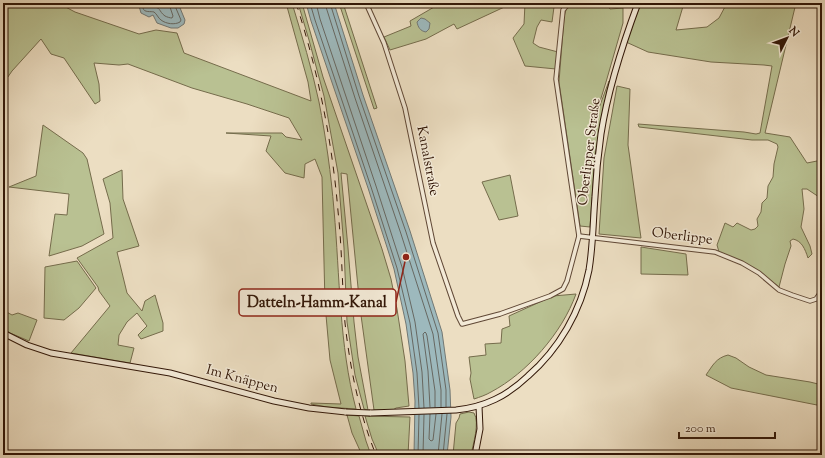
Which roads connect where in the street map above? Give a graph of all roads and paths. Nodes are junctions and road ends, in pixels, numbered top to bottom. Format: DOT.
graph roads {
  1 [pos="366,3"];
  2 [pos="569,3"];
  3 [pos="638,3"];
  4 [pos="579,236"];
  5 [pos="592,238"];
  6 [pos="822,288"];
  7 [pos="462,324"];
  8 [pos="3,333"];
  9 [pos="479,406"];
  10 [pos="475,455"];
  1 -- 7 [label="street, Kanalstraße"];
  2 -- 4 [label="street, Oberlipper Straße"];
  3 -- 5 [label="street, Oberlipper Straße"];
  4 -- 5 [label="street"];
  4 -- 7 [label="street, Oberlipper Straße"];
  5 -- 6 [label="street, Oberlippe"];
  5 -- 9 [label="street, Oberlipper Straße"];
  8 -- 9 [label="street, Im Knäppen, bridge"];
  9 -- 10 [label="street"];
}
